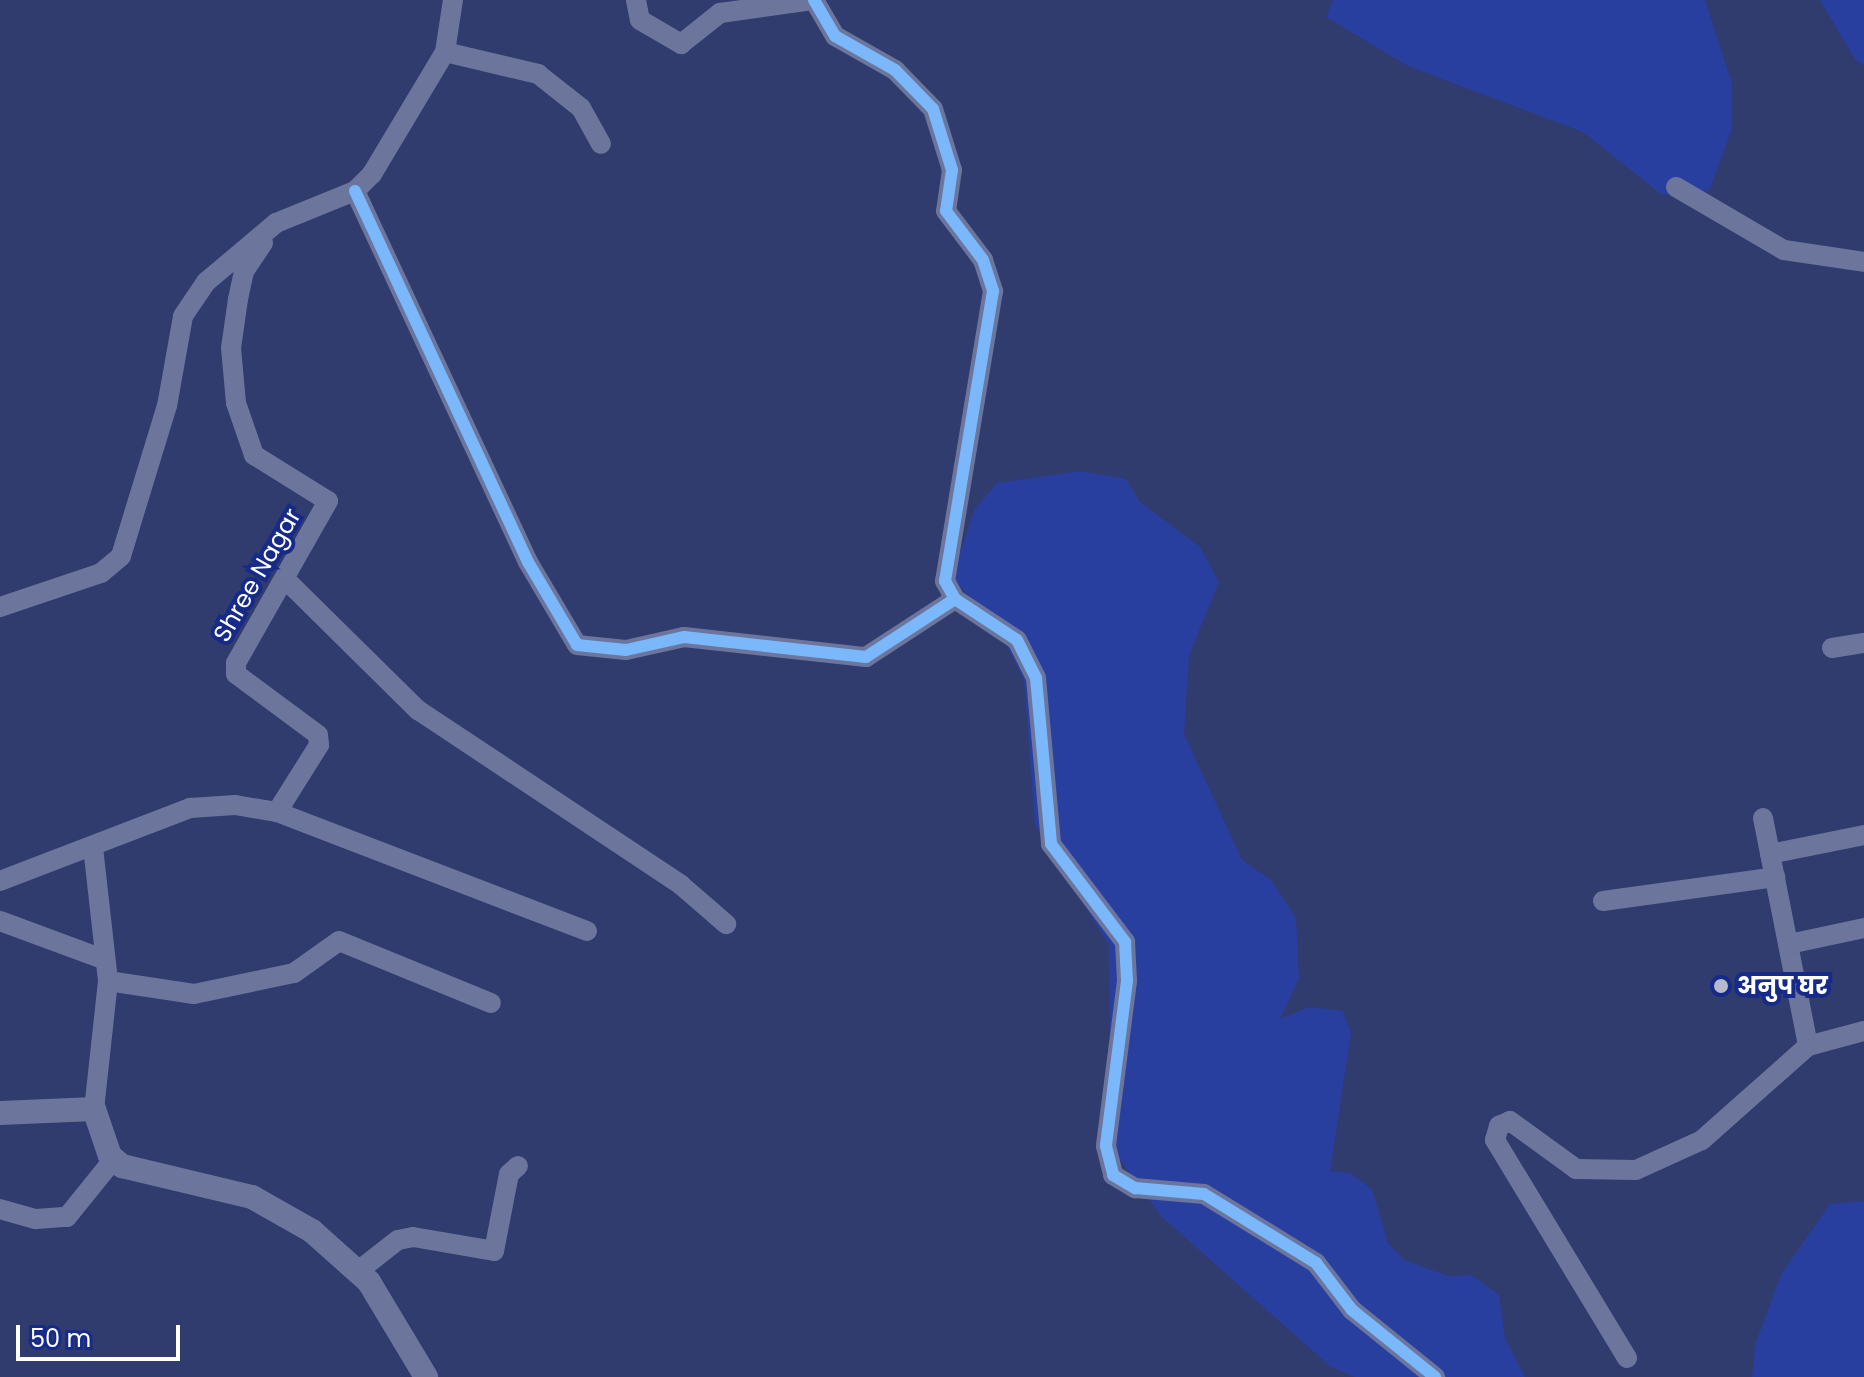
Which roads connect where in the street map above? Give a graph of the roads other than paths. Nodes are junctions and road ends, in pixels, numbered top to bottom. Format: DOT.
graph roads {
  1 [pos="453,0"];
  2 [pos="636,0"];
  3 [pos="813,0"];
  4 [pos="445,52"];
  5 [pos="601,144"];
  6 [pos="1676,187"];
  7 [pos="355,191"];
  8 [pos="276,223"];
  9 [pos="1864,262"];
  10 [pos="285,579"];
  11 [pos="955,599"];
  12 [pos="0,607"];
  13 [pos="1864,643"];
  14 [pos="1832,648"];
  15 [pos="277,812"];
  16 [pos="1763,818"];
  17 [pos="1864,835"];
  18 [pos="93,847"];
  19 [pos="1770,854"];
  20 [pos="1775,877"];
  21 [pos="0,881"];
  22 [pos="1603,901"];
  23 [pos="0,921"];
  24 [pos="726,924"];
  25 [pos="1864,928"];
  26 [pos="587,931"];
  27 [pos="1789,944"];
  28 [pos="103,959"];
  29 [pos="108,981"];
  30 [pos="491,1003"];
  31 [pos="1864,1031"];
  32 [pos="1808,1046"];
  33 [pos="94,1109"];
  34 [pos="0,1113"];
  35 [pos="113,1160"];
  36 [pos="518,1166"];
  37 [pos="0,1209"];
  38 [pos="357,1272"];
  39 [pos="1627,1358"];
  40 [pos="426,1377"];
  41 [pos="1435,1377"];
  1 -- 4 [label="street"];
  2 -- 3 [label="street"];
  3 -- 11 [label="street"];
  4 -- 5 [label="street"];
  4 -- 7 [label="street"];
  6 -- 9 [label="street"];
  7 -- 8 [label="street"];
  7 -- 11 [label="street"];
  8 -- 10 [label="street, Shree Nagar"];
  8 -- 12 [label="street"];
  10 -- 15 [label="street, Shree Nagar"];
  10 -- 24 [label="street"];
  11 -- 41 [label="street"];
  13 -- 14 [label="street"];
  15 -- 18 [label="street"];
  15 -- 26 [label="street"];
  16 -- 19 [label="street"];
  17 -- 19 [label="street"];
  18 -- 21 [label="street"];
  18 -- 28 [label="street"];
  19 -- 20 [label="street"];
  20 -- 22 [label="street"];
  20 -- 27 [label="street"];
  23 -- 28 [label="street"];
  25 -- 27 [label="street"];
  27 -- 32 [label="street"];
  28 -- 29 [label="street"];
  29 -- 30 [label="street"];
  29 -- 33 [label="street"];
  31 -- 32 [label="street"];
  32 -- 39 [label="street"];
  33 -- 34 [label="street"];
  33 -- 35 [label="street"];
  35 -- 37 [label="street"];
  35 -- 38 [label="street"];
  36 -- 38 [label="street"];
  38 -- 40 [label="street"];
}
